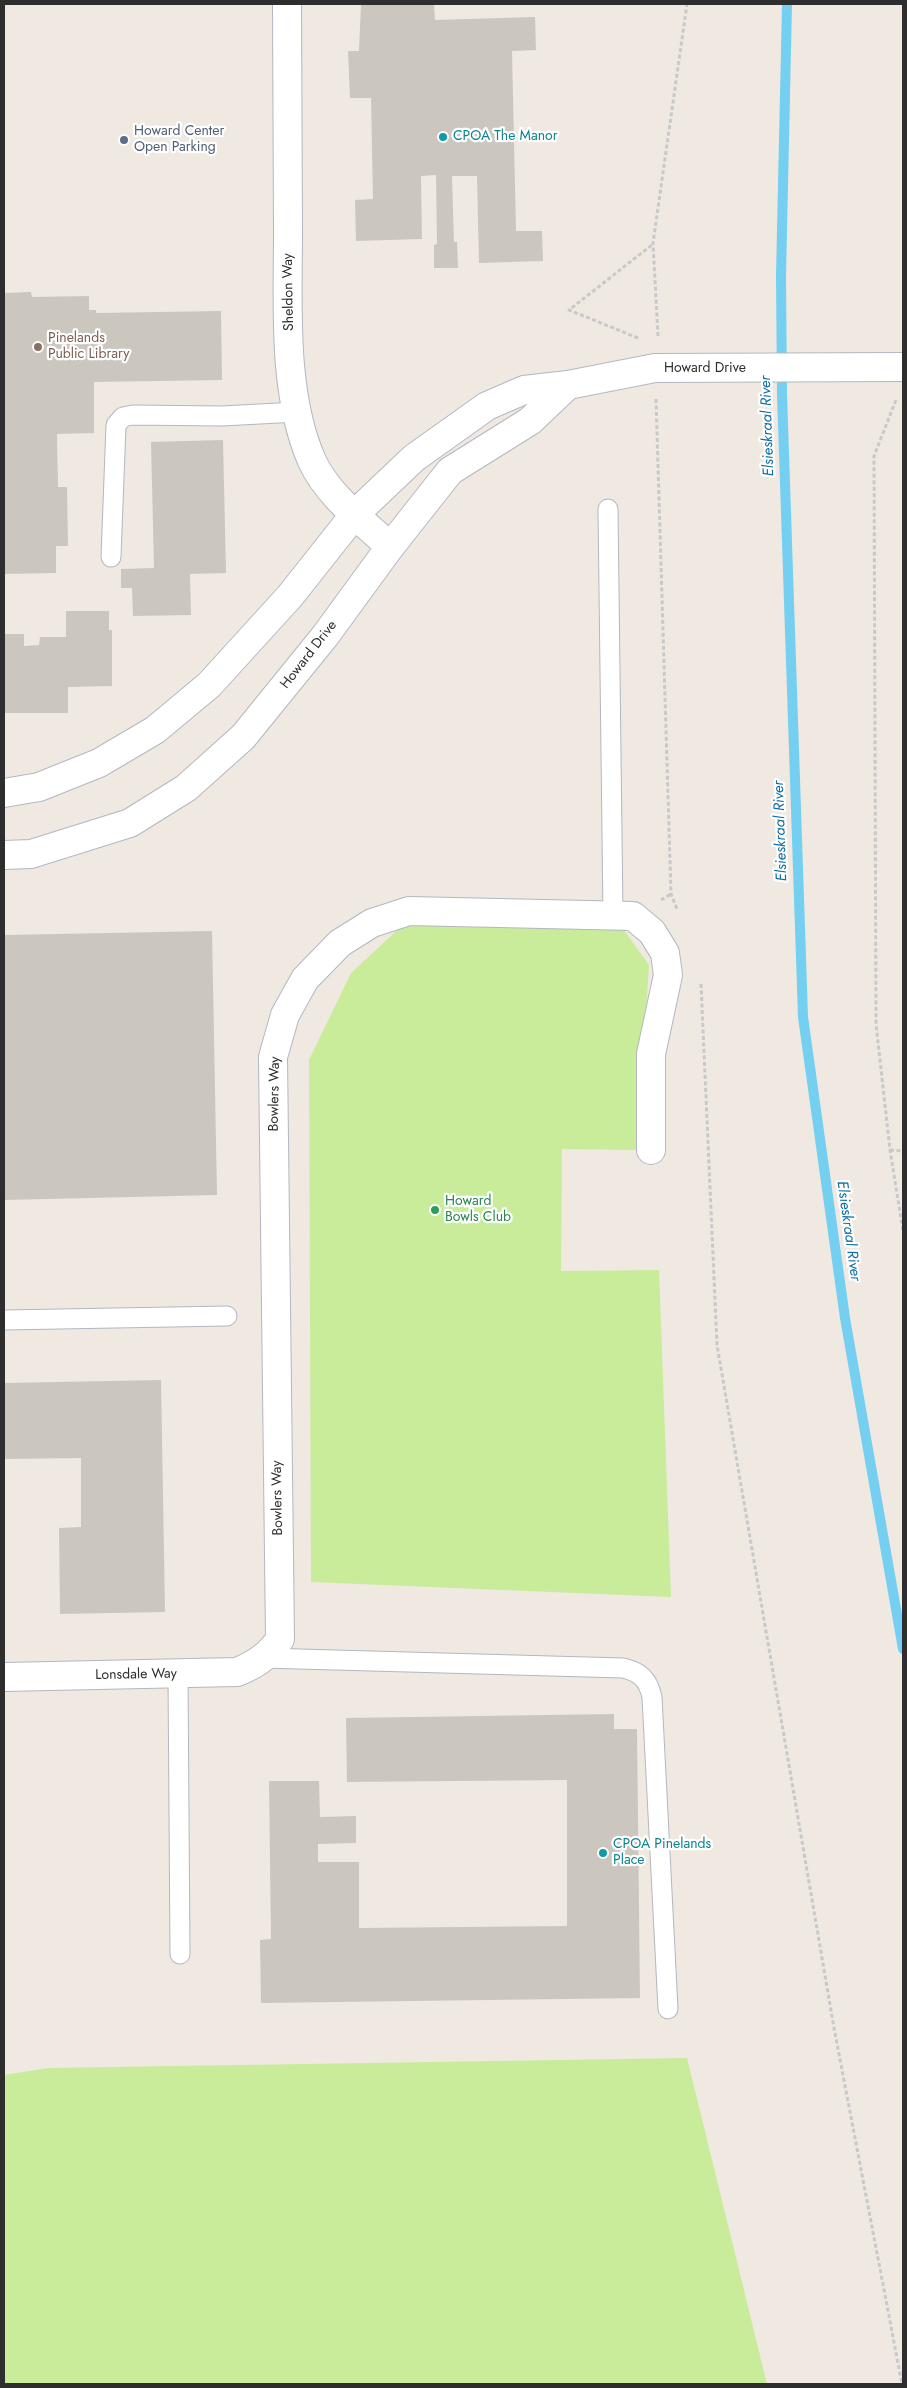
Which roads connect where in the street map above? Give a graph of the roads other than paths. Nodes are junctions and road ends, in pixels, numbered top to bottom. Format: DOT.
graph roads {
  1 [pos="287,4"];
  2 [pos="902,367"];
  3 [pos="568,385"];
  4 [pos="297,412"];
  5 [pos="608,509"];
  6 [pos="355,514"];
  7 [pos="390,547"];
  8 [pos="111,557"];
  9 [pos="4,793"];
  10 [pos="4,856"];
  11 [pos="613,916"];
  12 [pos="651,1150"];
  13 [pos="227,1316"];
  14 [pos="4,1320"];
  15 [pos="263,1658"];
  16 [pos="178,1675"];
  17 [pos="4,1677"];
  18 [pos="180,1954"];
  19 [pos="668,2009"];
  1 -- 4 [label="street, Sheldon Way"];
  2 -- 3 [label="street, Howard Drive"];
  3 -- 6 [label="street, Howard Drive"];
  3 -- 7 [label="street, Howard Drive"];
  4 -- 6 [label="street, Sheldon Way"];
  4 -- 8 [label="lane"];
  5 -- 11 [label="lane"];
  6 -- 7 [label="street, Sheldon Way"];
  6 -- 9 [label="street, Howard Drive"];
  7 -- 10 [label="street, Howard Drive"];
  11 -- 12 [label="street, Bowlers Way"];
  11 -- 15 [label="street, Bowlers Way"];
  13 -- 14 [label="lane"];
  15 -- 16 [label="street, Lonsdale Way"];
  15 -- 19 [label="lane"];
  16 -- 17 [label="street, Lonsdale Way"];
  16 -- 18 [label="lane"];
}
